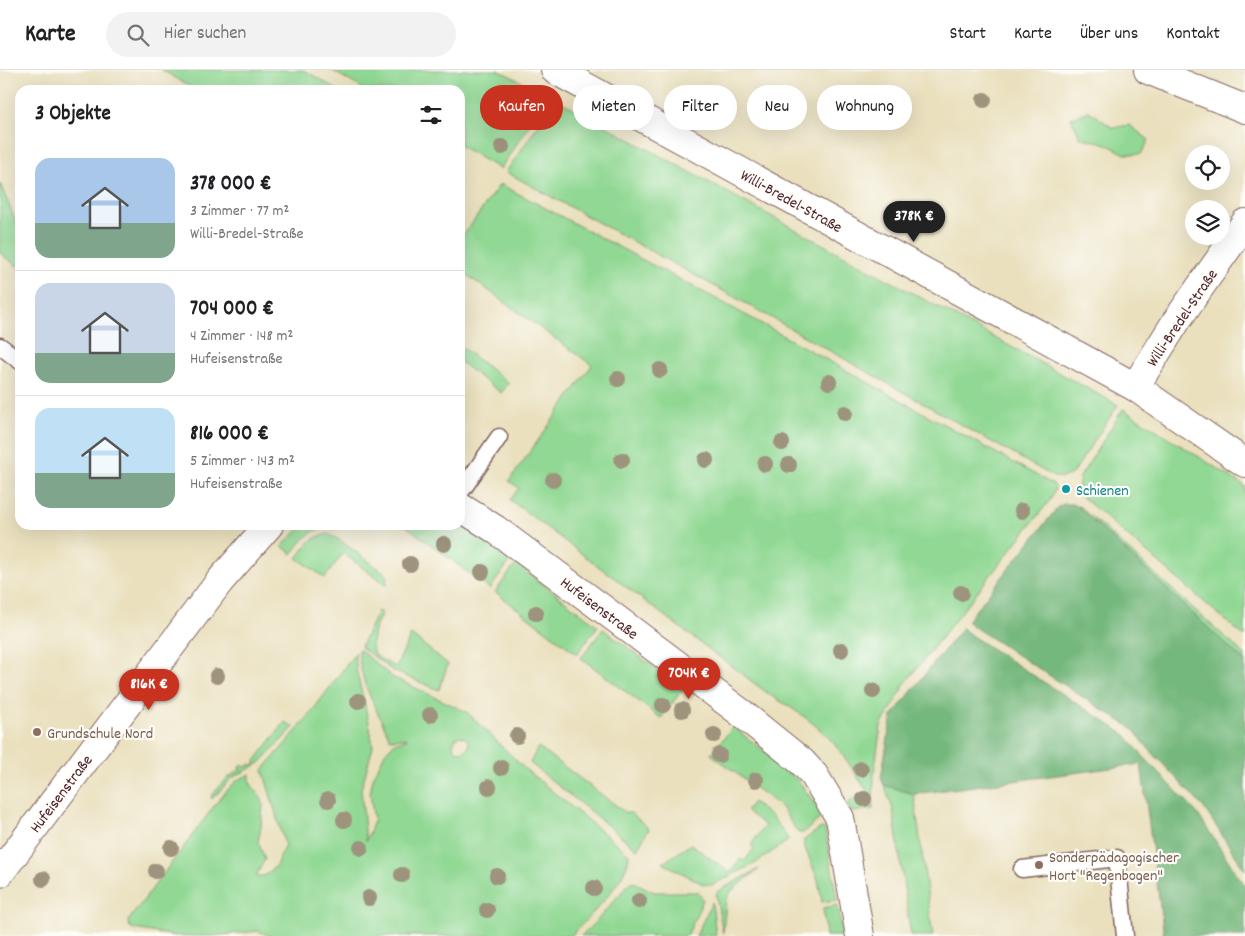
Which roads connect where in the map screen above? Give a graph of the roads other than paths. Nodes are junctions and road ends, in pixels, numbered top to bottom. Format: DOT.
graph roads {
  1 [pos="555,70"];
  2 [pos="1148,70"];
  3 [pos="1245,109"];
  4 [pos="1245,223"];
  5 [pos="0,346"];
  6 [pos="15,357"];
  7 [pos="1135,387"];
  8 [pos="499,437"];
  9 [pos="1245,463"];
  10 [pos="465,486"];
  11 [pos="465,509"];
  12 [pos="265,530"];
  13 [pos="1022,869"];
  14 [pos="0,873"];
  15 [pos="860,936"];
  16 [pos="1125,936"];
  1 -- 7 [label="street, Willi-Bredel-Straße"];
  2 -- 3 [label="street"];
  4 -- 7 [label="street, Willi-Bredel-Straße"];
  5 -- 6 [label="lane"];
  7 -- 9 [label="street, Willi-Bredel-Straße"];
  8 -- 10 [label="lane"];
  11 -- 15 [label="street, Hufeisenstraße"];
  12 -- 14 [label="street, Hufeisenstraße"];
  13 -- 16 [label="lane"];
}
